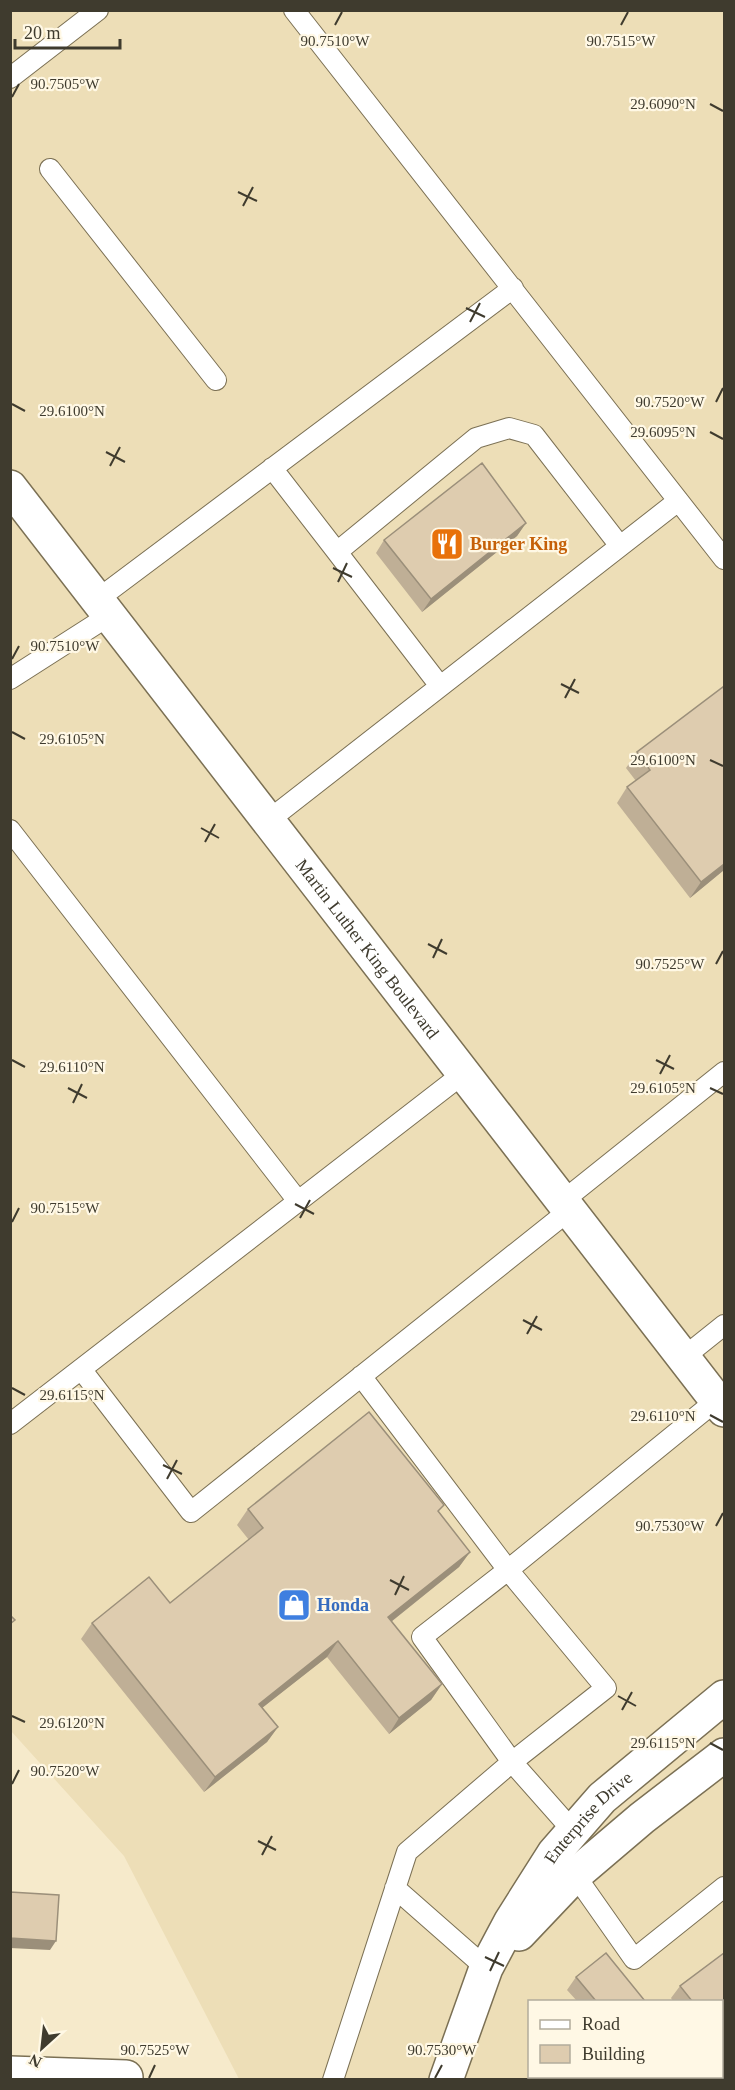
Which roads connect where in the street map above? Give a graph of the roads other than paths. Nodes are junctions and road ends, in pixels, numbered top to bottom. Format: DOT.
graph roads {
  1 [pos="98,10"];
  2 [pos="294,10"];
  3 [pos="10,78"];
  4 [pos="50,169"];
  5 [pos="513,288"];
  6 [pos="216,380"];
  7 [pos="272,468"];
  8 [pos="10,487"];
  9 [pos="678,501"];
  10 [pos="620,546"];
  11 [pos="337,552"];
  12 [pos="724,560"];
  13 [pos="104,607"];
  14 [pos="10,679"];
  15 [pos="440,687"];
  16 [pos="269,820"];
  17 [pos="10,830"];
  18 [pos="724,1072"];
  19 [pos="464,1073"];
  20 [pos="298,1201"];
  21 [pos="567,1205"];
  22 [pos="724,1324"];
  23 [pos="684,1357"];
  24 [pos="81,1369"];
  25 [pos="362,1376"];
  26 [pos="721,1405"];
  27 [pos="10,1424"];
  28 [pos="508,1570"];
  29 [pos="724,1697"];
  30 [pos="724,1755"];
  31 [pos="512,1762"];
  32 [pos="573,1831"];
  33 [pos="575,1875"];
  34 [pos="724,1887"];
  35 [pos="395,1888"];
  36 [pos="486,1968"];
  37 [pos="10,2073"];
  38 [pos="126,2077"];
  39 [pos="333,2079"];
  40 [pos="446,2079"];
  1 -- 3 [label="lane"];
  2 -- 5 [label="lane"];
  4 -- 6 [label="lane"];
  5 -- 7 [label="lane"];
  5 -- 9 [label="lane"];
  7 -- 11 [label="lane"];
  7 -- 13 [label="lane"];
  8 -- 13 [label="main road, Martin Luther King Boulevard"];
  9 -- 10 [label="lane"];
  9 -- 12 [label="lane"];
  10 -- 11 [label="lane"];
  10 -- 15 [label="lane"];
  11 -- 15 [label="lane"];
  13 -- 14 [label="lane"];
  13 -- 16 [label="main road, Martin Luther King Boulevard"];
  15 -- 16 [label="lane"];
  16 -- 19 [label="main road, Martin Luther King Boulevard"];
  17 -- 20 [label="lane"];
  18 -- 21 [label="lane"];
  19 -- 20 [label="lane"];
  19 -- 21 [label="main road, Martin Luther King Boulevard"];
  20 -- 24 [label="lane"];
  21 -- 23 [label="main road, Martin Luther King Boulevard"];
  21 -- 25 [label="lane"];
  22 -- 23 [label="lane"];
  23 -- 26 [label="main road, Martin Luther King Boulevard"];
  24 -- 25 [label="lane"];
  24 -- 27 [label="lane"];
  25 -- 28 [label="lane"];
  26 -- 28 [label="lane"];
  28 -- 31 [label="lane"];
  28 -- 31 [label="lane"];
  29 -- 32 [label="main road, Enterprise Drive"];
  30 -- 33 [label="main road, Enterprise Drive"];
  31 -- 32 [label="lane"];
  31 -- 35 [label="lane"];
  32 -- 36 [label="main road, Enterprise Drive"];
  33 -- 34 [label="lane"];
  33 -- 36 [label="main road, Enterprise Drive"];
  35 -- 36 [label="lane"];
  35 -- 39 [label="lane"];
  36 -- 40 [label="main road, Enterprise Drive"];
  37 -- 38 [label="main road"];
}
